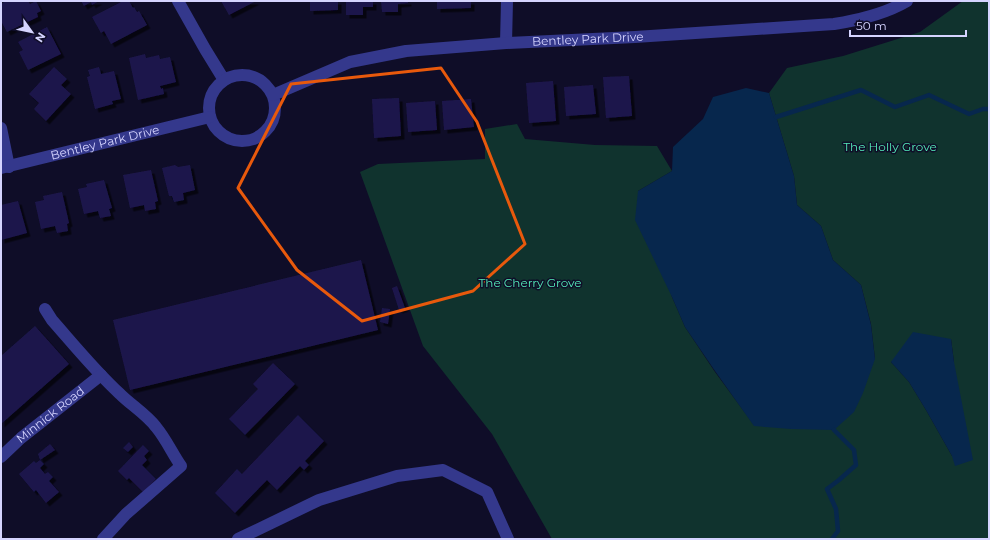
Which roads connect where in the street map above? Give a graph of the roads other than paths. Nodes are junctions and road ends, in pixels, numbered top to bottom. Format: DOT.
graph roads {
  1 [pos="178,1"];
  2 [pos="507,1"];
  3 [pos="907,1"];
  4 [pos="506,43"];
  5 [pos="224,80"];
  6 [pos="273,95"];
  7 [pos="210,117"];
  8 [pos="1,128"];
  9 [pos="5,168"];
  10 [pos="45,309"];
  11 [pos="101,375"];
  12 [pos="1,457"];
  13 [pos="103,539"];
  14 [pos="238,539"];
  15 [pos="508,539"];
  1 -- 5 [label="street"];
  2 -- 4 [label="street"];
  3 -- 4 [label="street, Bentley Park Drive"];
  4 -- 6 [label="street, Bentley Park Drive"];
  5 -- 6 [label="street"];
  5 -- 7 [label="street"];
  6 -- 7 [label="street"];
  7 -- 9 [label="street, Bentley Park Drive"];
  8 -- 9 [label="street"];
  10 -- 11 [label="street"];
  11 -- 12 [label="street, Minnick Road"];
  11 -- 13 [label="street"];
  14 -- 15 [label="street"];
}
